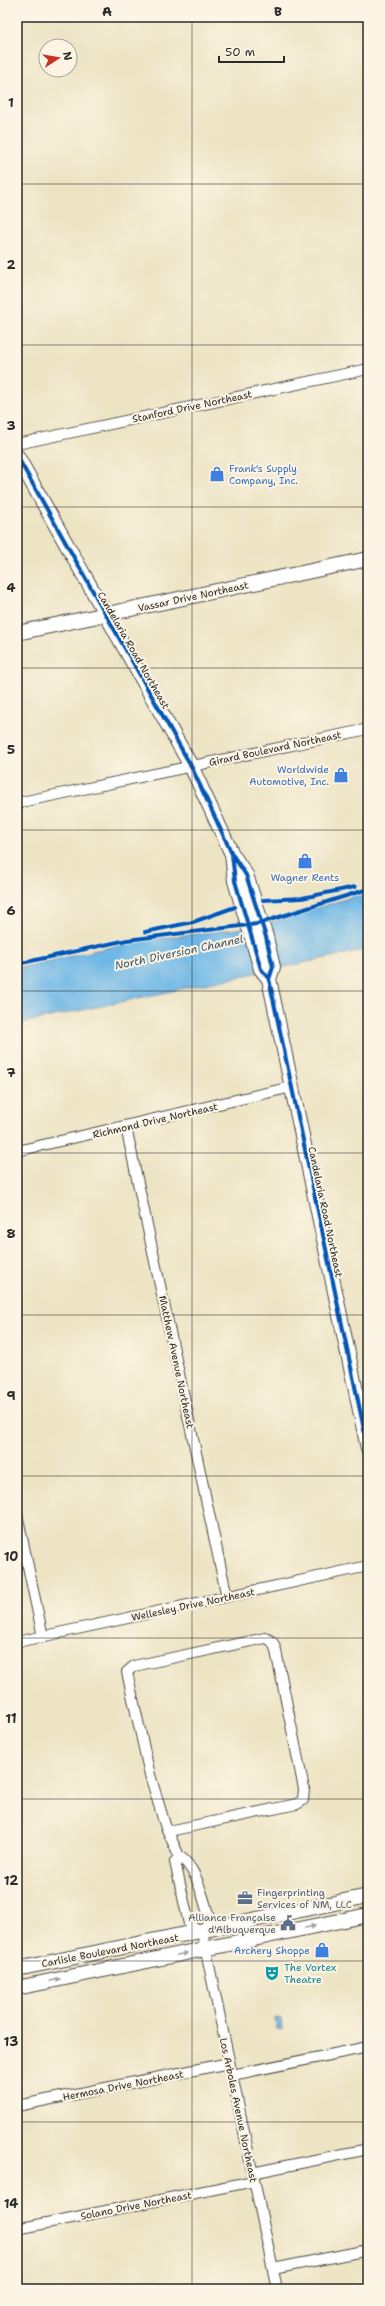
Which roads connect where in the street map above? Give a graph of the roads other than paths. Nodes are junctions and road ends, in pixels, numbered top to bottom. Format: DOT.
graph roads {
  1 [pos="368,369"];
  2 [pos="17,444"];
  3 [pos="17,456"];
  4 [pos="368,558"];
  5 [pos="105,614"];
  6 [pos="17,633"];
  7 [pos="368,729"];
  8 [pos="191,766"];
  9 [pos="17,802"];
  10 [pos="292,1087"];
  11 [pos="126,1127"];
  12 [pos="17,1151"];
  13 [pos="368,1448"];
  14 [pos="17,1514"];
  15 [pos="368,1566"];
  16 [pos="227,1597"];
  17 [pos="43,1637"];
  18 [pos="17,1642"];
  19 [pos="169,1831"];
  20 [pos="179,1856"];
  21 [pos="368,1896"];
  22 [pos="368,1915"];
  23 [pos="202,1932"];
  24 [pos="205,1949"];
  25 [pos="17,1969"];
  26 [pos="17,1988"];
  27 [pos="368,2047"];
  28 [pos="229,2063"];
  29 [pos="232,2074"];
  30 [pos="17,2106"];
  31 [pos="368,2149"];
  32 [pos="253,2177"];
  33 [pos="17,2229"];
  34 [pos="368,2250"];
  35 [pos="273,2269"];
  36 [pos="277,2289"];
  1 -- 2 [label="street, Stanford Drive Northeast"];
  3 -- 5 [label="main road, Candelaria Road Northeast"];
  4 -- 5 [label="main road, Vassar Drive Northeast"];
  5 -- 6 [label="main road, Vassar Drive Northeast"];
  5 -- 8 [label="main road, Candelaria Road Northeast"];
  7 -- 8 [label="street, Girard Boulevard Northeast"];
  8 -- 9 [label="street, Girard Boulevard Northeast"];
  8 -- 10 [label="main road, Candelaria Road Northeast"];
  10 -- 11 [label="street, Richmond Drive Northeast"];
  10 -- 13 [label="main road, Candelaria Road Northeast"];
  11 -- 12 [label="street, Richmond Drive Northeast"];
  11 -- 16 [label="street, Matthew Avenue Northeast"];
  14 -- 17 [label="street"];
  15 -- 16 [label="street, Wellesley Drive Northeast"];
  16 -- 17 [label="street, Wellesley Drive Northeast"];
  17 -- 18 [label="street, Wellesley Drive Northeast"];
  19 -- 19 [label="street"];
  19 -- 20 [label="street"];
  20 -- 23 [label="street"];
  20 -- 23 [label="street"];
  21 -- 23 [label="main road, Carlisle Boulevard Northeast"];
  24 -- 22 [label="main road, Carlisle Boulevard Northeast, one-way"];
  23 -- 24 [label="street, Los Arboles Avenue Northeast"];
  23 -- 25 [label="main road, Carlisle Boulevard Northeast"];
  26 -- 24 [label="main road, Carlisle Boulevard Northeast, one-way"];
  24 -- 28 [label="street, Los Arboles Avenue Northeast"];
  27 -- 29 [label="street"];
  28 -- 29 [label="street, Los Arboles Avenue Northeast"];
  28 -- 30 [label="street, Hermosa Drive Northeast"];
  29 -- 32 [label="street, Los Arboles Avenue Northeast"];
  31 -- 32 [label="street, Solano Drive Northeast"];
  32 -- 33 [label="street, Solano Drive Northeast"];
  32 -- 35 [label="street, Los Arboles Avenue Northeast"];
  34 -- 35 [label="street"];
  35 -- 36 [label="street, Los Arboles Avenue Northeast"];
}
